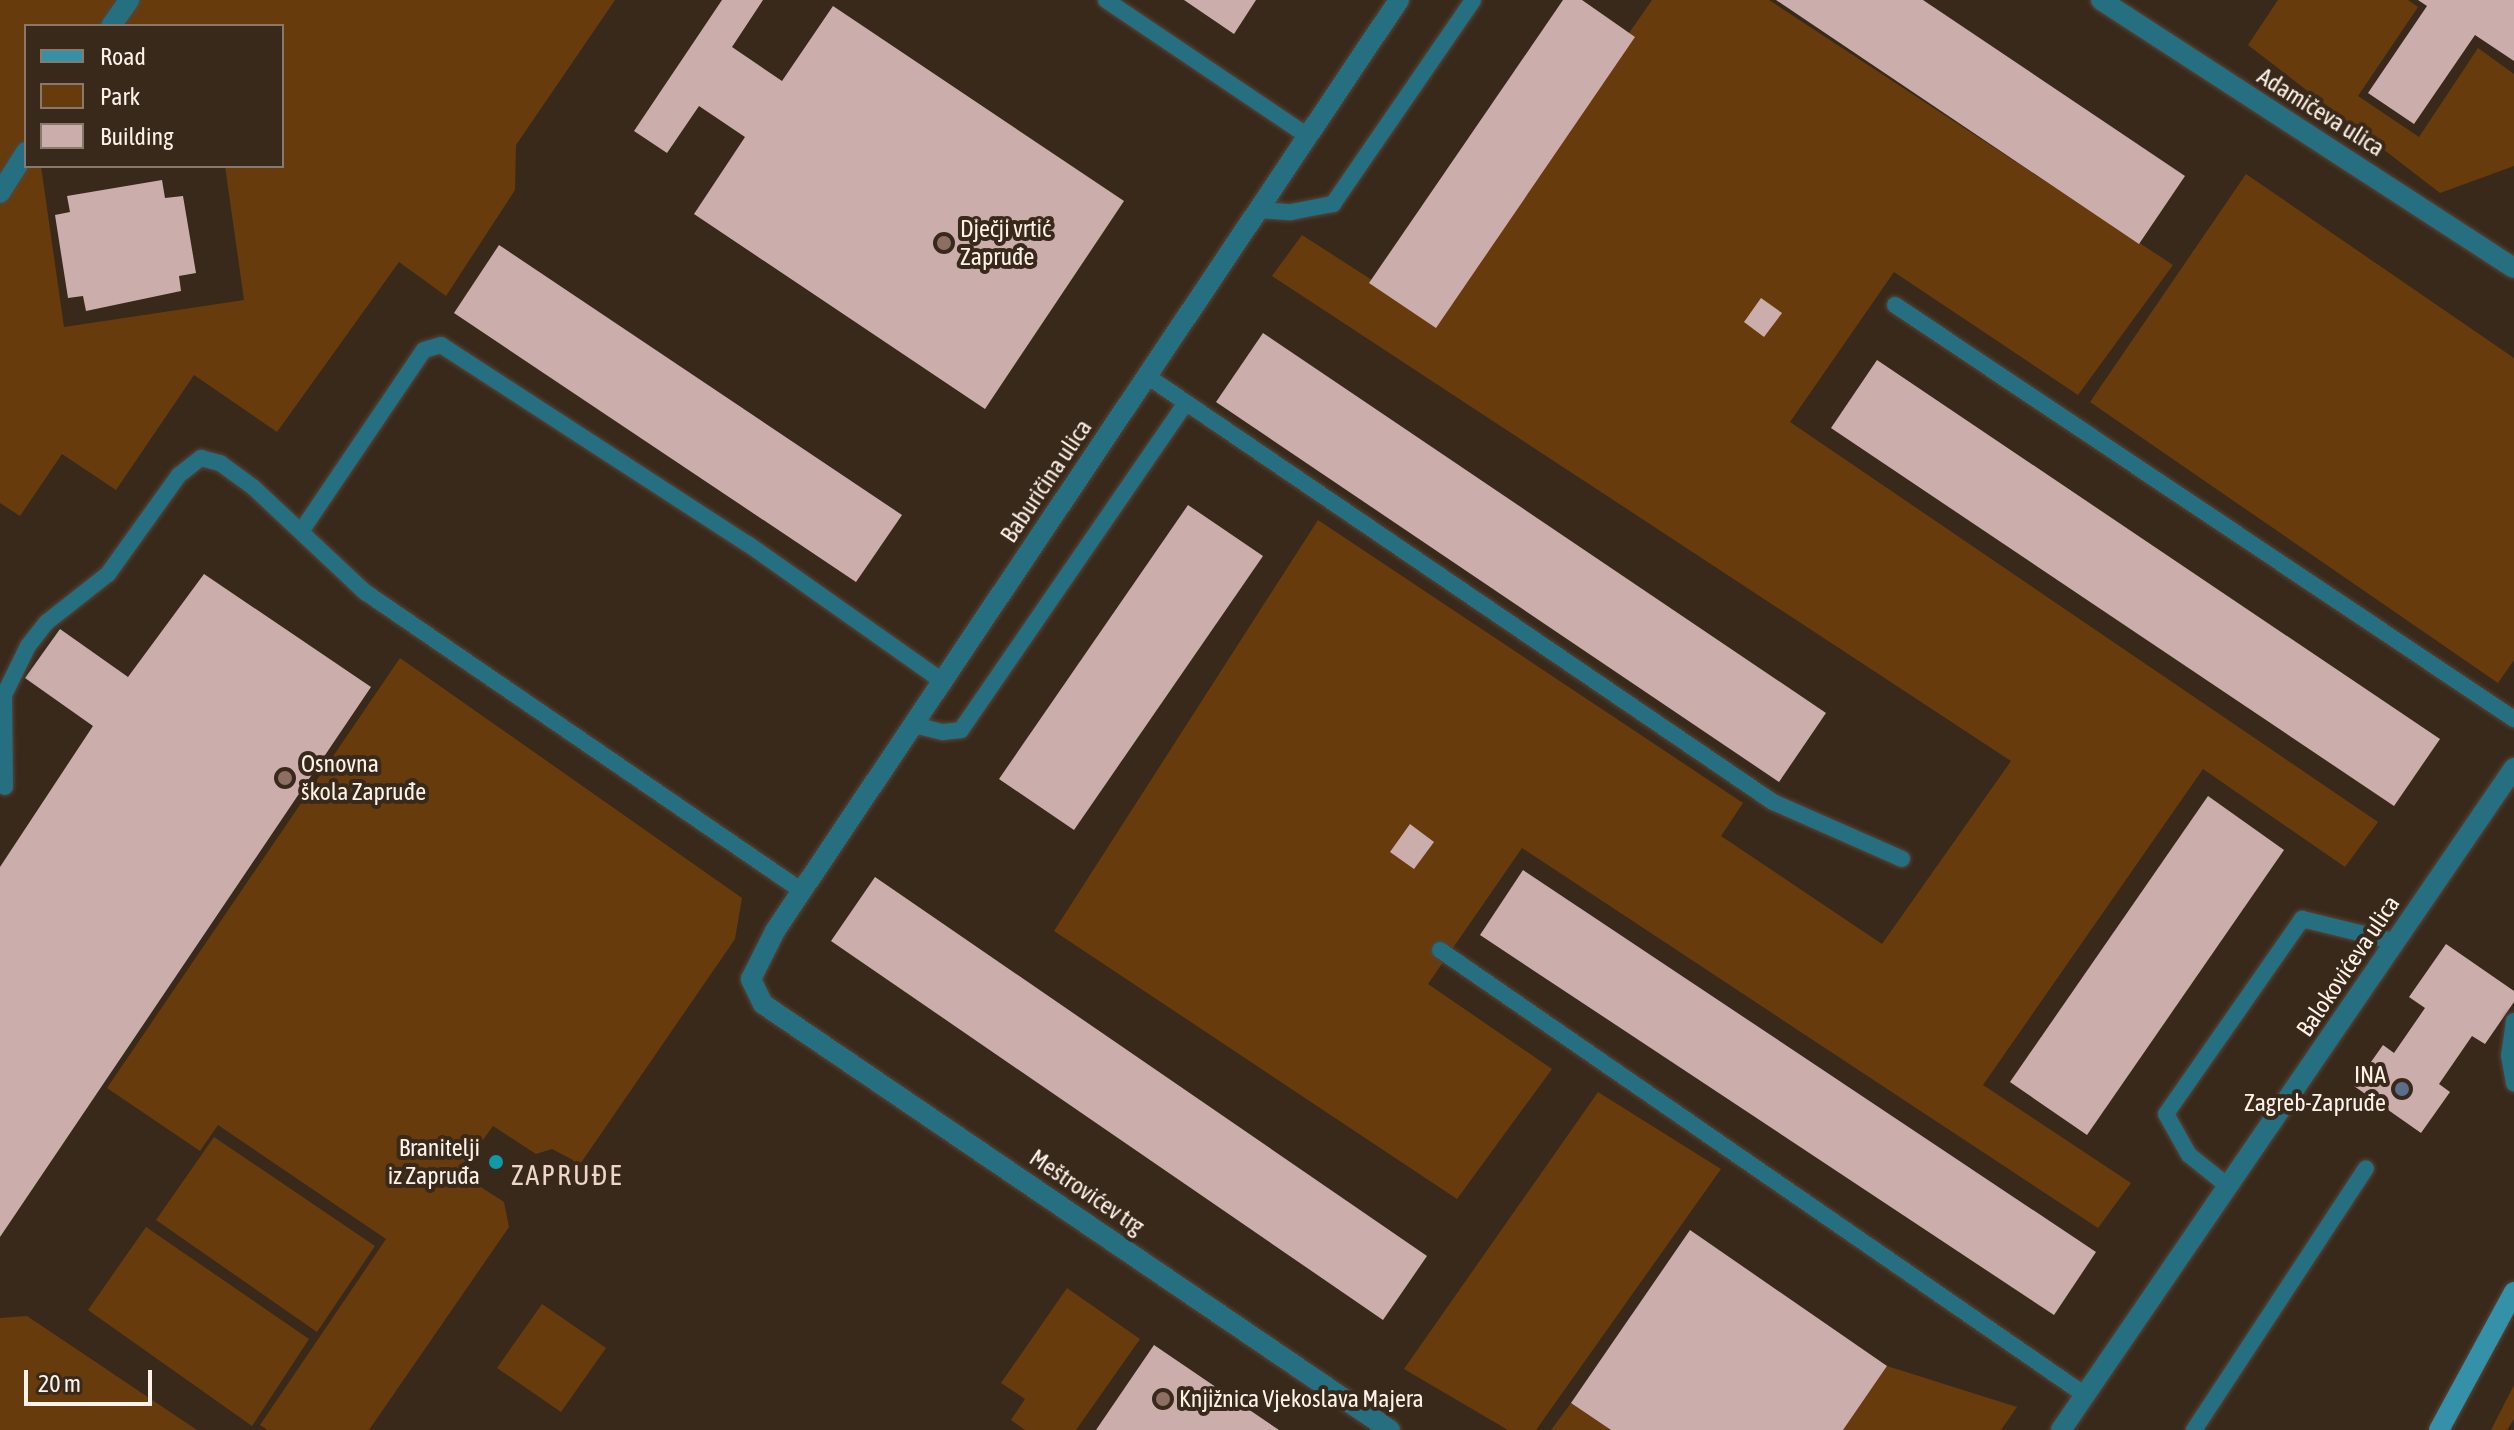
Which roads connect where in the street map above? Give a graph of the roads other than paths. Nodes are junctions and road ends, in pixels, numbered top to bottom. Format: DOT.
graph roads {
  1 [pos="129,0"];
  2 [pos="1106,0"];
  3 [pos="1399,0"];
  4 [pos="1473,0"];
  5 [pos="2101,0"];
  6 [pos="112,24"];
  7 [pos="1308,136"];
  8 [pos="24,155"];
  9 [pos="0,193"];
  10 [pos="1259,210"];
  11 [pos="2514,268"];
  12 [pos="1895,305"];
  13 [pos="1147,376"];
  14 [pos="1186,403"];
  15 [pos="302,530"];
  16 [pos="942,681"];
  17 [pos="2514,719"];
  18 [pos="914,725"];
  19 [pos="2514,768"];
  20 [pos="5,787"];
  21 [pos="1902,859"];
  22 [pos="802,891"];
  23 [pos="2396,942"];
  24 [pos="1440,950"];
  25 [pos="756,996"];
  26 [pos="2514,1021"];
  27 [pos="2514,1084"];
  28 [pos="2366,1168"];
  29 [pos="2229,1187"];
  30 [pos="2514,1292"];
  31 [pos="2085,1395"];
  32 [pos="2064,1429"];
  33 [pos="1390,1430"];
  34 [pos="2194,1430"];
  35 [pos="2439,1430"];
  1 -- 6 [label="street"];
  2 -- 7 [label="lane"];
  3 -- 7 [label="street, Baburičina ulica"];
  4 -- 10 [label="lane"];
  5 -- 11 [label="street, Adamičeva ulica"];
  7 -- 10 [label="street, Baburičina ulica"];
  8 -- 9 [label="street"];
  10 -- 13 [label="street, Baburičina ulica"];
  12 -- 17 [label="lane"];
  13 -- 14 [label="lane"];
  13 -- 16 [label="street, Baburičina ulica"];
  14 -- 18 [label="lane"];
  14 -- 21 [label="lane"];
  15 -- 16 [label="lane"];
  15 -- 20 [label="lane"];
  15 -- 22 [label="lane"];
  16 -- 18 [label="street, Baburičina ulica"];
  18 -- 22 [label="street, Baburičina ulica"];
  19 -- 23 [label="street, Balokovićeva ulica"];
  22 -- 25 [label="street, Baburičina ulica"];
  23 -- 29 [label="street, Balokovićeva ulica"];
  23 -- 29 [label="lane"];
  24 -- 31 [label="lane"];
  25 -- 33 [label="street, Meštrovićev trg"];
  26 -- 27 [label="lane"];
  28 -- 34 [label="lane"];
  29 -- 31 [label="street, Balokovićeva ulica"];
  30 -- 35 [label="main road"];
  31 -- 32 [label="street, Balokovićeva ulica"];
}
